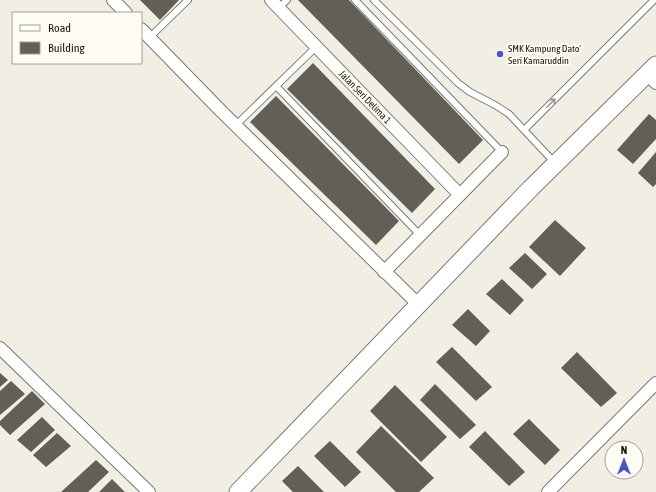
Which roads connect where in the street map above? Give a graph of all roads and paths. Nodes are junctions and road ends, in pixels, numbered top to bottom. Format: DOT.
graph roads {
  1 [pos="113,0"];
  2 [pos="188,0"];
  3 [pos="355,0"];
  4 [pos="374,0"];
  5 [pos="654,0"];
  6 [pos="279,3"];
  7 [pos="125,12"];
  8 [pos="142,29"];
  9 [pos="150,37"];
  10 [pos="316,47"];
  11 [pos="653,74"];
  12 [pos="276,86"];
  13 [pos="236,125"];
  14 [pos="524,130"];
  15 [pos="502,152"];
  16 [pos="556,164"];
  17 [pos="460,195"];
  18 [pos="420,236"];
  19 [pos="384,272"];
  20 [pos="419,305"];
  21 [pos="0,348"];
  22 [pos="656,383"];
  23 [pos="149,492"];
  24 [pos="238,492"];
  25 [pos="548,492"];
  1 -- 7 [label="street"];
  2 -- 9 [label="lane"];
  3 -- 15 [label="lane"];
  4 -- 14 [label="lane"];
  14 -- 5 [label="lane, one-way"];
  6 -- 10 [label="street, Jalan Seri Delima 1"];
  8 -- 9 [label="street"];
  9 -- 13 [label="street"];
  10 -- 12 [label="lane"];
  10 -- 17 [label="street, Jalan Seri Delima 1"];
  11 -- 16 [label="street"];
  12 -- 13 [label="lane"];
  12 -- 18 [label="lane"];
  13 -- 19 [label="street"];
  14 -- 16 [label="lane"];
  15 -- 17 [label="street"];
  16 -- 20 [label="street"];
  17 -- 18 [label="street"];
  18 -- 19 [label="street"];
  19 -- 20 [label="street"];
  20 -- 24 [label="street"];
  21 -- 23 [label="street"];
  22 -- 25 [label="street"];
}
